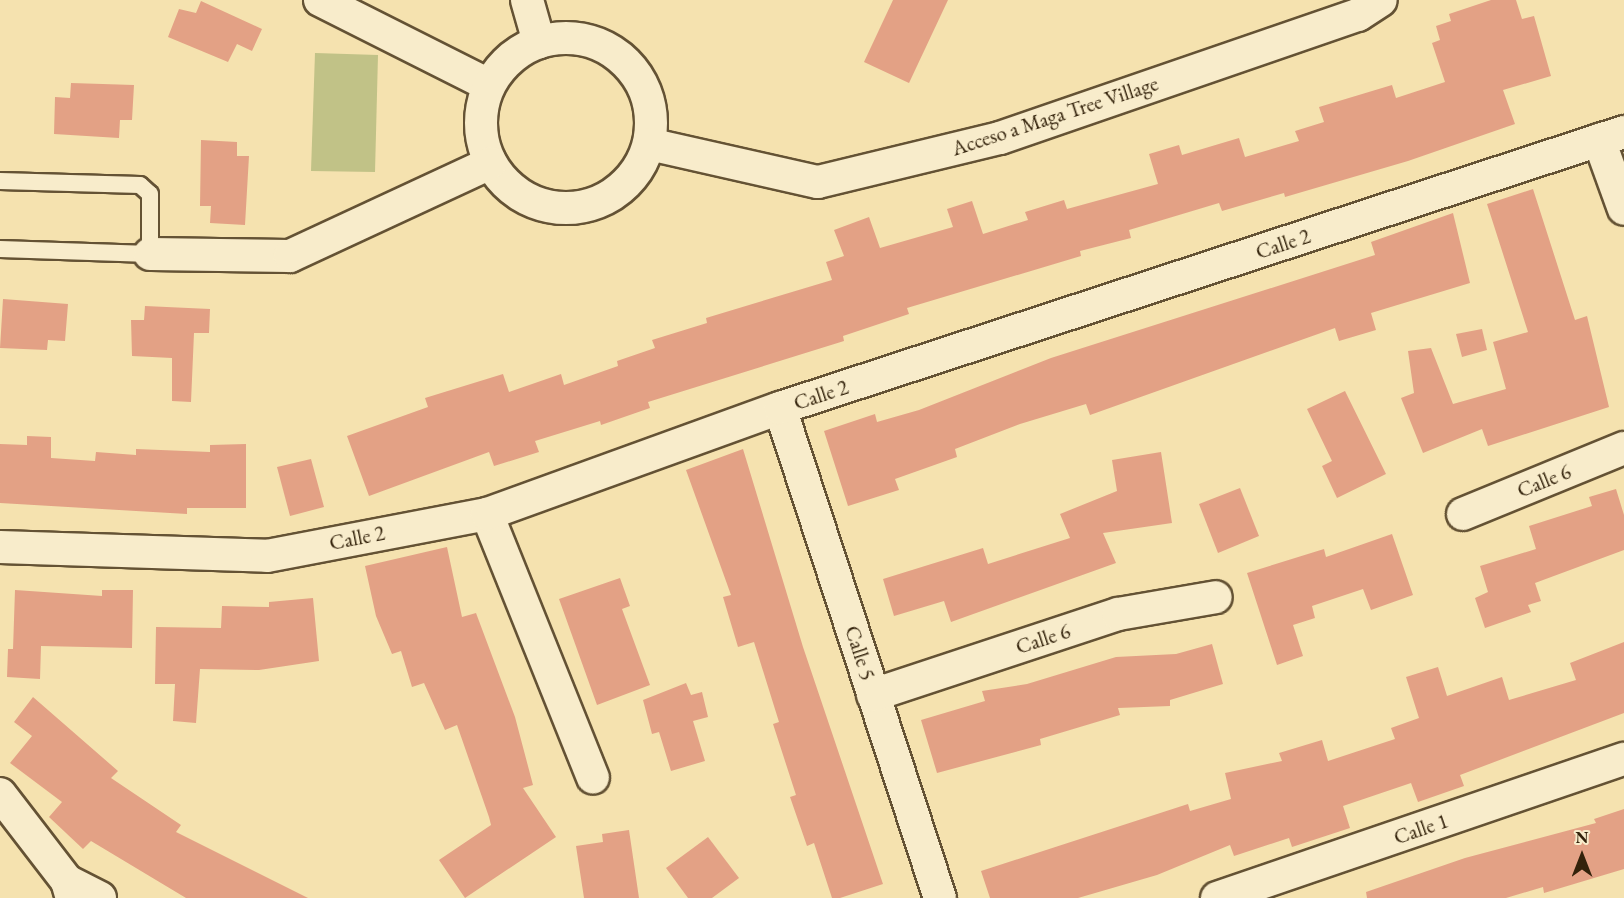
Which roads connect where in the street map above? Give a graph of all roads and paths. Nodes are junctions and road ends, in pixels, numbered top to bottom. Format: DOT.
graph roads {
  1 [pos="320,0"];
  2 [pos="526,0"];
  3 [pos="1381,0"];
  4 [pos="539,42"];
  5 [pos="489,85"];
  6 [pos="1612,136"];
  7 [pos="649,144"];
  8 [pos="490,163"];
  9 [pos="0,181"];
  10 [pos="1624,210"];
  11 [pos="0,249"];
  12 [pos="150,254"];
  13 [pos="780,408"];
  14 [pos="1624,448"];
  15 [pos="487,514"];
  16 [pos="1463,514"];
  17 [pos="0,547"];
  18 [pos="1216,597"];
  19 [pos="873,695"];
  20 [pos="1624,759"];
  21 [pos="593,778"];
  22 [pos="0,794"];
  23 [pos="69,890"];
  24 [pos="100,898"];
  25 [pos="939,898"];
  26 [pos="1217,898"];
  1 -- 5 [label="street"];
  2 -- 4 [label="street"];
  3 -- 7 [label="street, Acceso a Maga Tree Village"];
  4 -- 5 [label="street"];
  4 -- 7 [label="street"];
  5 -- 8 [label="street"];
  6 -- 10 [label="street"];
  6 -- 13 [label="street, Calle 2"];
  7 -- 8 [label="street"];
  8 -- 12 [label="street"];
  9 -- 12 [label="lane"];
  11 -- 12 [label="lane"];
  13 -- 15 [label="street, Calle 2"];
  13 -- 19 [label="street, Calle 5"];
  14 -- 16 [label="street, Calle 6"];
  15 -- 17 [label="street, Calle 2"];
  15 -- 21 [label="street"];
  18 -- 19 [label="street, Calle 6"];
  19 -- 25 [label="street, Calle 5"];
  20 -- 26 [label="street, Calle 1"];
  22 -- 23 [label="street"];
  23 -- 24 [label="street"];
}
